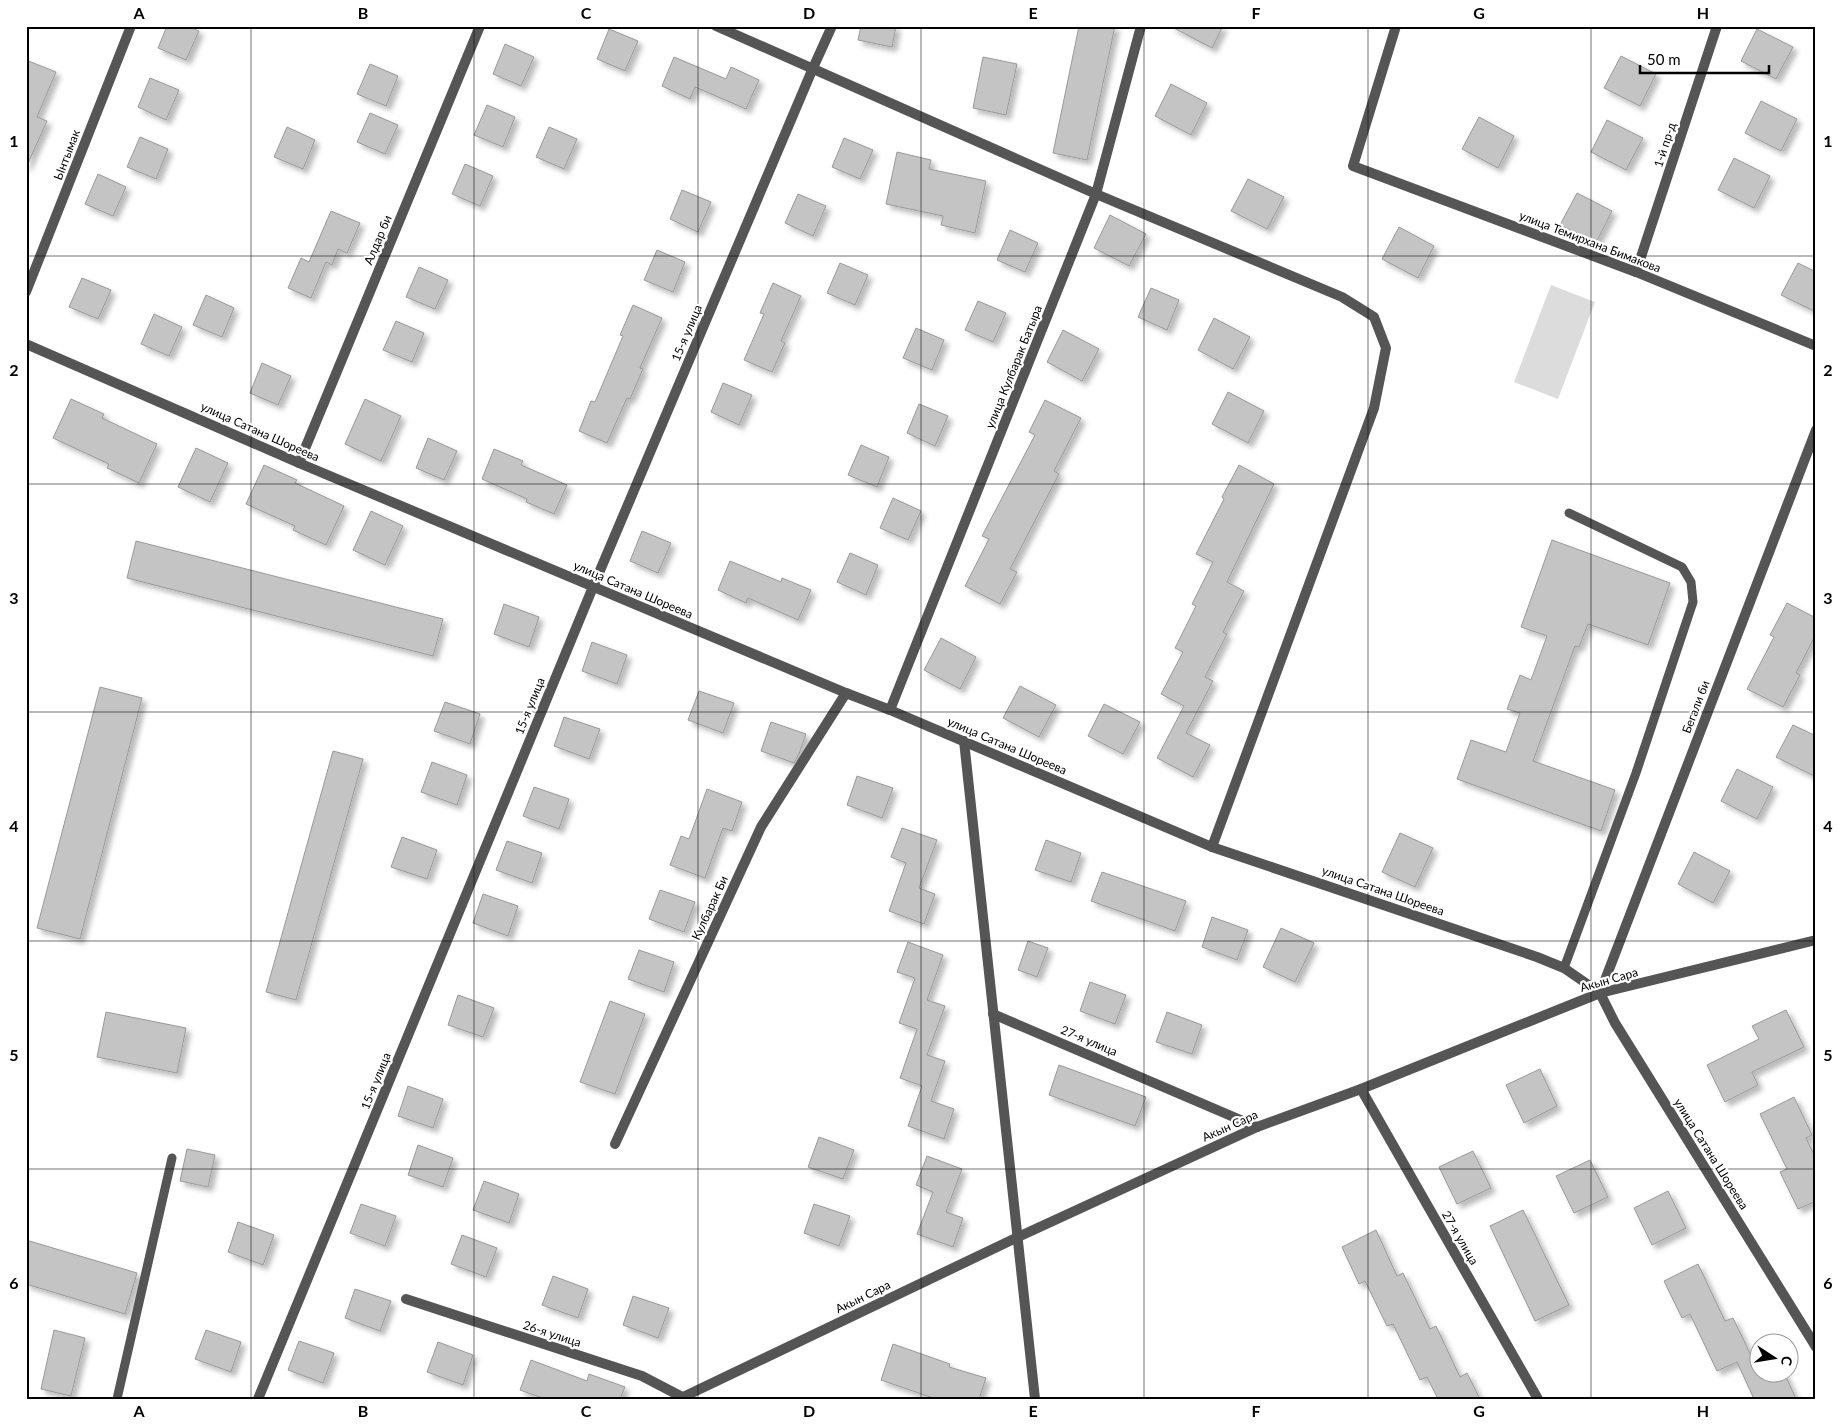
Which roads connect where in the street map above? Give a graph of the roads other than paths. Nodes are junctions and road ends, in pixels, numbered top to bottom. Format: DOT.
graph roads {
  1 [pos="131,26"];
  2 [pos="480,26"];
  3 [pos="716,26"];
  4 [pos="832,26"];
  5 [pos="1141,26"];
  6 [pos="1396,26"];
  7 [pos="1717,26"];
  8 [pos="813,68"];
  9 [pos="1096,194"];
  10 [pos="1636,272"];
  11 [pos="26,292"];
  12 [pos="26,344"];
  13 [pos="1816,346"];
  14 [pos="1816,430"];
  15 [pos="298,463"];
  16 [pos="1568,513"];
  17 [pos="594,587"];
  18 [pos="846,693"];
  19 [pos="890,710"];
  20 [pos="964,741"];
  21 [pos="1212,847"];
  22 [pos="1816,940"];
  23 [pos="1564,968"];
  24 [pos="1600,994"];
  25 [pos="993,1014"];
  26 [pos="1361,1089"];
  27 [pos="1257,1127"];
  28 [pos="615,1144"];
  29 [pos="172,1158"];
  30 [pos="1018,1237"];
  31 [pos="406,1299"];
  32 [pos="1816,1348"];
  33 [pos="683,1398"];
  34 [pos="116,1399"];
  35 [pos="258,1399"];
  36 [pos="1035,1399"];
  37 [pos="1538,1399"];
  1 -- 11 [label="street, Ынтымак"];
  2 -- 15 [label="street, Алдар би"];
  3 -- 8 [label="street"];
  4 -- 8 [label="street, 15-я улица"];
  5 -- 9 [label="street, улица Кулбарак Батыра"];
  6 -- 10 [label="street, улица Темирхана Бимакова"];
  7 -- 10 [label="street, 1-й пр-д"];
  8 -- 9 [label="street"];
  8 -- 17 [label="street, 15-я улица"];
  9 -- 19 [label="street, улица Кулбарак Батыра"];
  9 -- 21 [label="street"];
  10 -- 13 [label="street, улица Темирхана Бимакова"];
  12 -- 15 [label="street, улица Сатана Шореева"];
  14 -- 24 [label="street, Бегали би"];
  15 -- 17 [label="street, улица Сатана Шореева"];
  16 -- 23 [label="lane"];
  17 -- 18 [label="street, улица Сатана Шореева"];
  17 -- 35 [label="street, 15-я улица"];
  18 -- 19 [label="street, улица Сатана Шореева"];
  18 -- 28 [label="street, Кулбарак Би"];
  19 -- 20 [label="street, улица Сатана Шореева"];
  20 -- 21 [label="street, улица Сатана Шореева"];
  20 -- 25 [label="street"];
  21 -- 23 [label="street, улица Сатана Шореева"];
  22 -- 24 [label="street, Акын Сара"];
  23 -- 24 [label="street, улица Сатана Шореева"];
  24 -- 26 [label="street, Акын Сара"];
  24 -- 32 [label="street, улица Сатана Шореева"];
  25 -- 27 [label="street, 27-я улица"];
  25 -- 30 [label="street"];
  26 -- 27 [label="street, Акын Сара"];
  26 -- 37 [label="street, 27-я улица"];
  27 -- 30 [label="street, Акын Сара"];
  29 -- 34 [label="lane"];
  30 -- 33 [label="street, Акын Сара"];
  30 -- 36 [label="street"];
  31 -- 33 [label="street, 26-я улица"];
}
